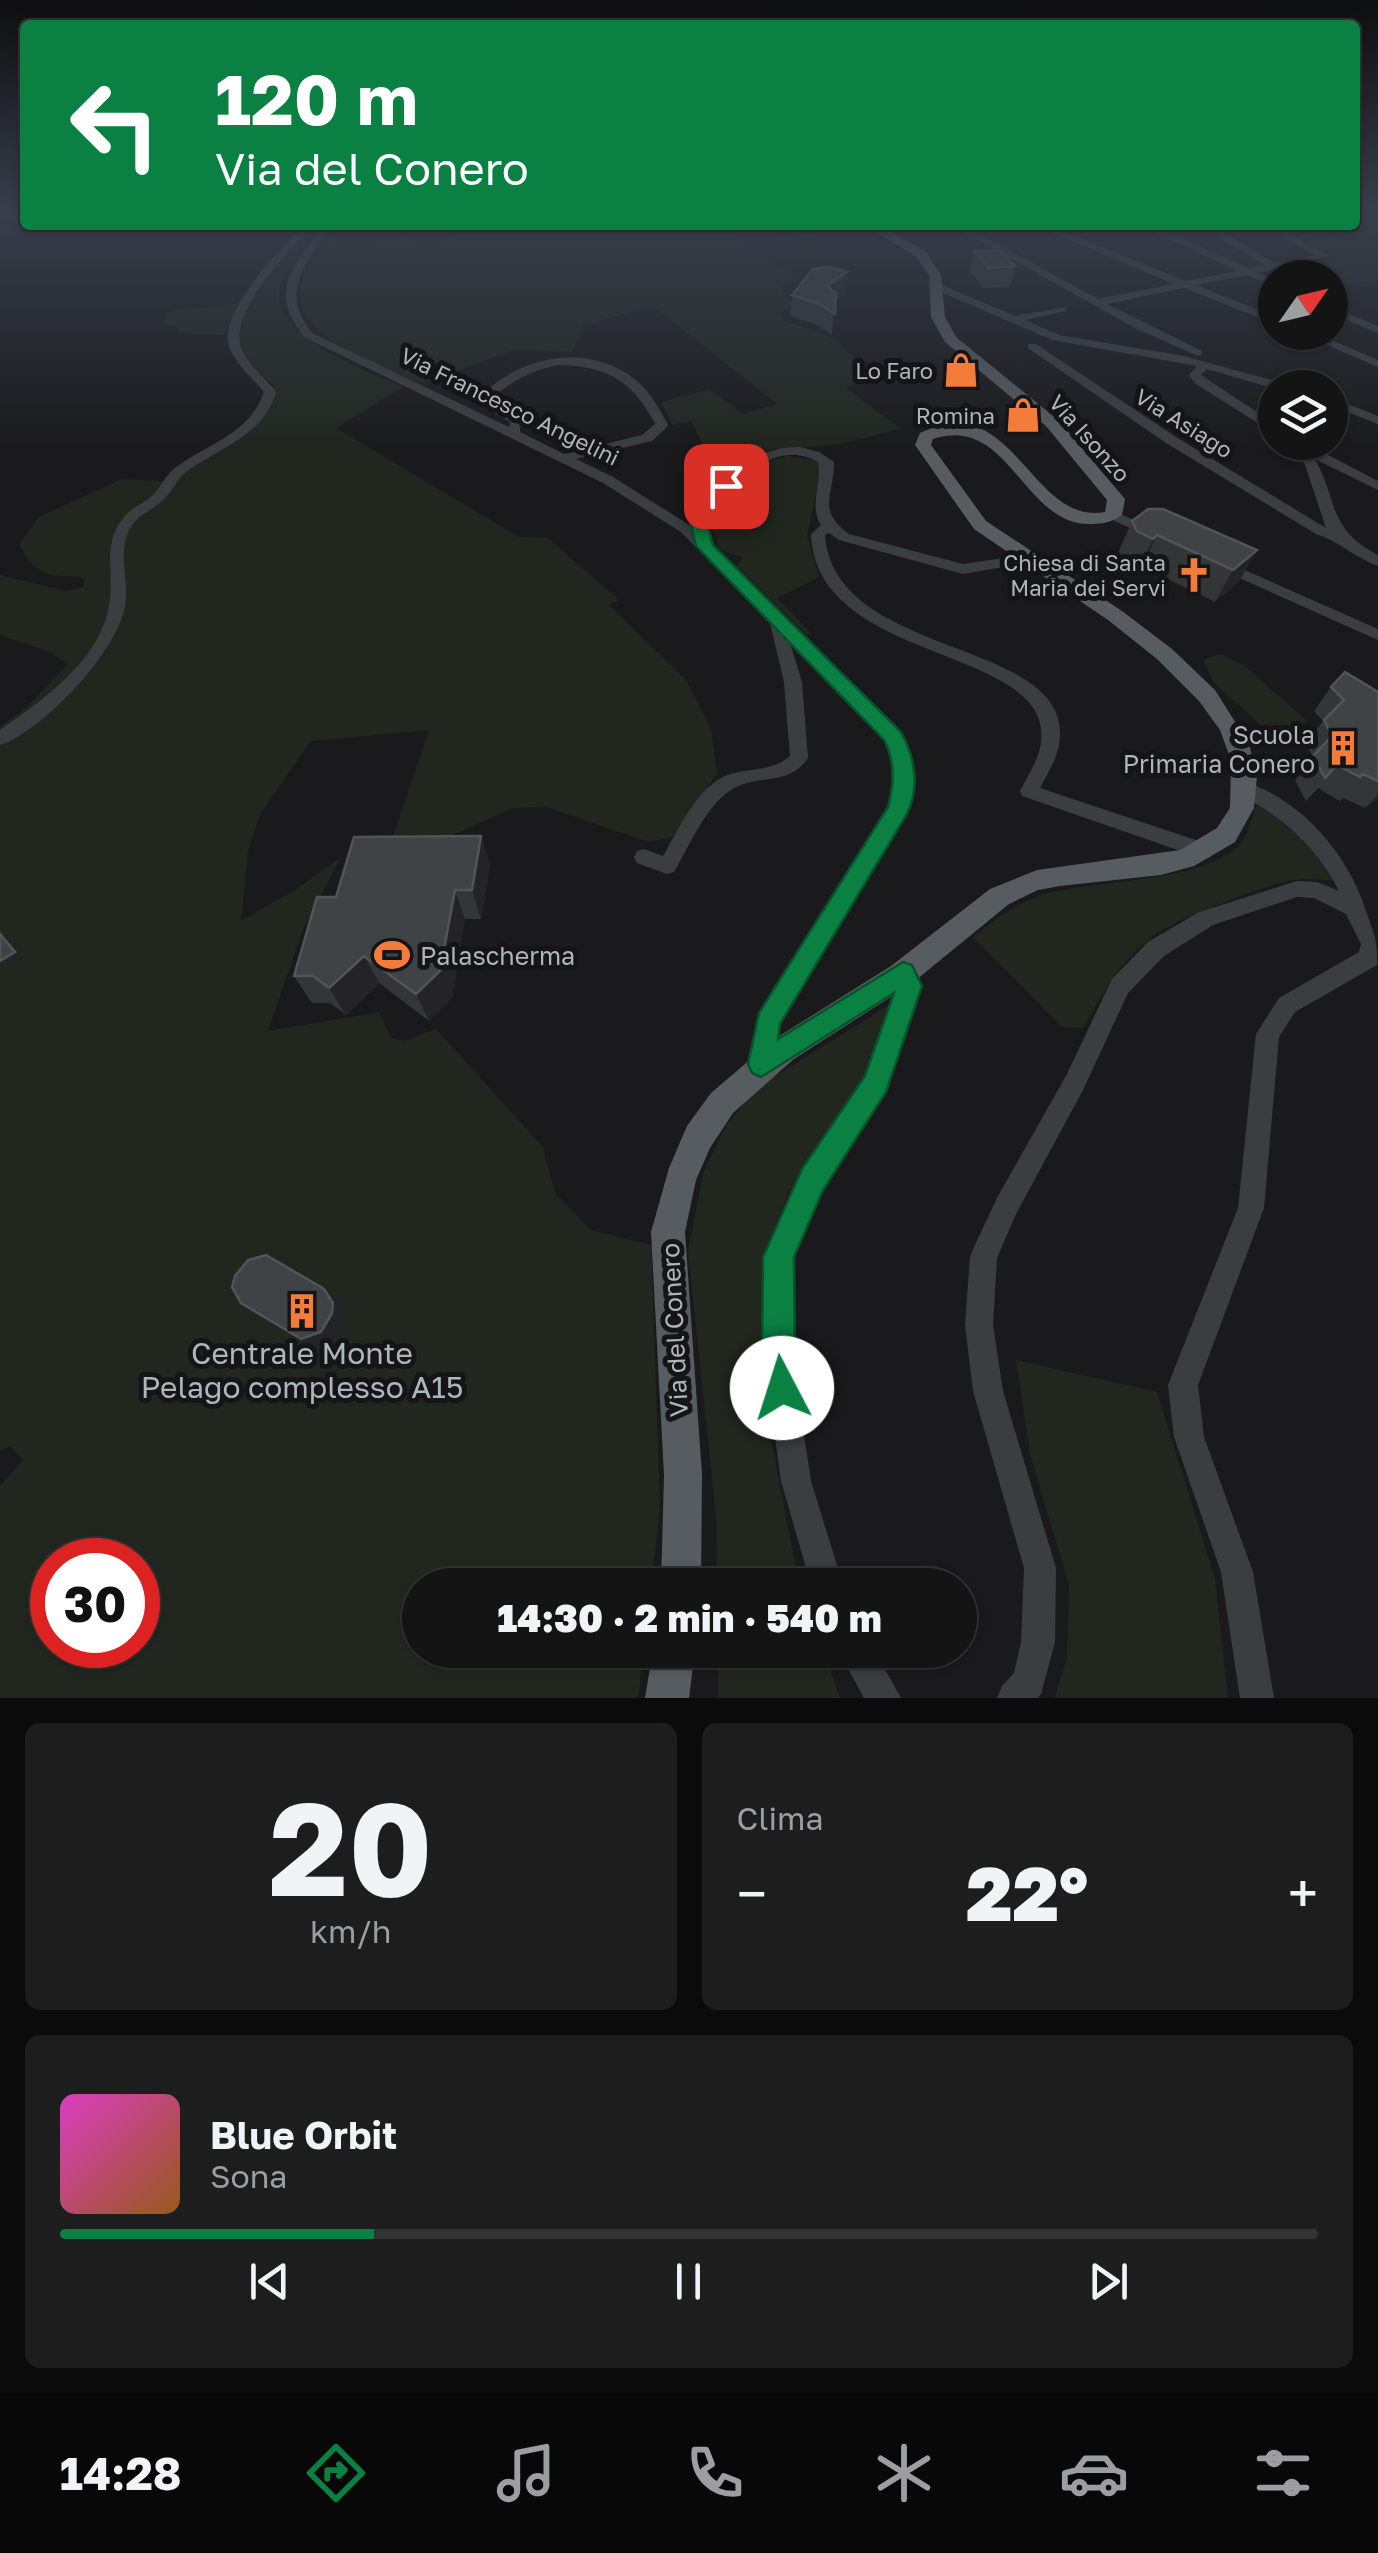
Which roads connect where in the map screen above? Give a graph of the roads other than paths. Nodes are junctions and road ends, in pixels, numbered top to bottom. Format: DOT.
graph roads {
  1 [pos="257,291"];
  2 [pos="288,291"];
  3 [pos="938,291"];
  4 [pos="948,291"];
  5 [pos="1076,291"];
  6 [pos="1154,291"];
  7 [pos="1201,291"];
  8 [pos="1100,302"];
  9 [pos="1348,304"];
  10 [pos="1062,310"];
  11 [pos="1258,314"];
  12 [pos="1348,317"];
  13 [pos="1378,317"];
  14 [pos="1012,320"];
  15 [pos="1378,330"];
  16 [pos="1056,338"];
  17 [pos="1366,347"];
  18 [pos="1345,350"];
  19 [pos="1350,352"];
  20 [pos="1206,364"];
  21 [pos="1378,364"];
  22 [pos="1258,380"];
  23 [pos="1348,409"];
  24 [pos="1258,419"];
  25 [pos="1378,420"];
  26 [pos="513,434"];
  27 [pos="564,458"];
  28 [pos="1310,460"];
  29 [pos="1327,460"];
  30 [pos="1378,486"];
  31 [pos="1113,515"];
  32 [pos="687,521"];
  33 [pos="828,526"];
  34 [pos="1164,538"];
  35 [pos="1342,538"];
  36 [pos="1022,552"];
  37 [pos="1199,554"];
  38 [pos="1378,561"];
  39 [pos="775,618"];
  40 [pos="1378,635"];
  41 [pos="788,656"];
  42 [pos="814,657"];
  43 [pos="793,682"];
  44 [pos="0,739"];
  45 [pos="1256,793"];
  46 [pos="1204,850"];
  47 [pos="644,856"];
  48 [pos="1354,908"];
  49 [pos="903,973"];
  50 [pos="761,1064"];
  51 [pos="681,1568"];
  52 [pos="822,1568"];
  53 [pos="671,1668"];
  54 [pos="866,1668"];
  55 [pos="667,1698"];
  56 [pos="884,1698"];
  57 [pos="1014,1698"];
  58 [pos="1257,1698"];
  1 -- 44 [label="street"];
  2 -- 26 [label="street, Via Francesco Angelini"];
  3 -- 31 [label="main road, Via Isonzo"];
  4 -- 14 [label="street"];
  5 -- 20 [label="street"];
  6 -- 8 [label="street"];
  7 -- 11 [label="street"];
  9 -- 13 [label="street"];
  10 -- 14 [label="street"];
  12 -- 15 [label="street"];
  14 -- 16 [label="street"];
  16 -- 20 [label="street"];
  16 -- 35 [label="street, Via Asiago"];
  17 -- 19 [label="street"];
  18 -- 19 [label="street"];
  19 -- 21 [label="street"];
  20 -- 22 [label="street"];
  20 -- 24 [label="street"];
  23 -- 25 [label="street"];
  26 -- 27 [label="street, Via Francesco Angelini"];
  26 -- 27 [label="street"];
  27 -- 32 [label="street, Via Francesco Angelini"];
  28 -- 35 [label="street"];
  29 -- 30 [label="street"];
  31 -- 34 [label="street"];
  31 -- 36 [label="main road"];
  32 -- 33 [label="street"];
  32 -- 39 [label="street, Via Francesco Angelini"];
  33 -- 36 [label="street"];
  33 -- 46 [label="street"];
  35 -- 38 [label="street, Via Asiago"];
  36 -- 45 [label="main road"];
  37 -- 40 [label="street"];
  39 -- 41 [label="street"];
  39 -- 42 [label="street, Via Francesco Angelini"];
  41 -- 42 [label="street"];
  41 -- 43 [label="street"];
  42 -- 43 [label="street"];
  42 -- 50 [label="street, Via Francesco Angelini"];
  43 -- 47 [label="street"];
  45 -- 46 [label="main road, Via del Conero"];
  45 -- 48 [label="street"];
  46 -- 49 [label="main road, Via del Conero"];
  48 -- 57 [label="street"];
  48 -- 58 [label="street"];
  49 -- 50 [label="main road, Via del Conero"];
  49 -- 52 [label="street"];
  50 -- 51 [label="main road, Via del Conero"];
  53 -- 55 [label="main road"];
  54 -- 56 [label="street"];
}
